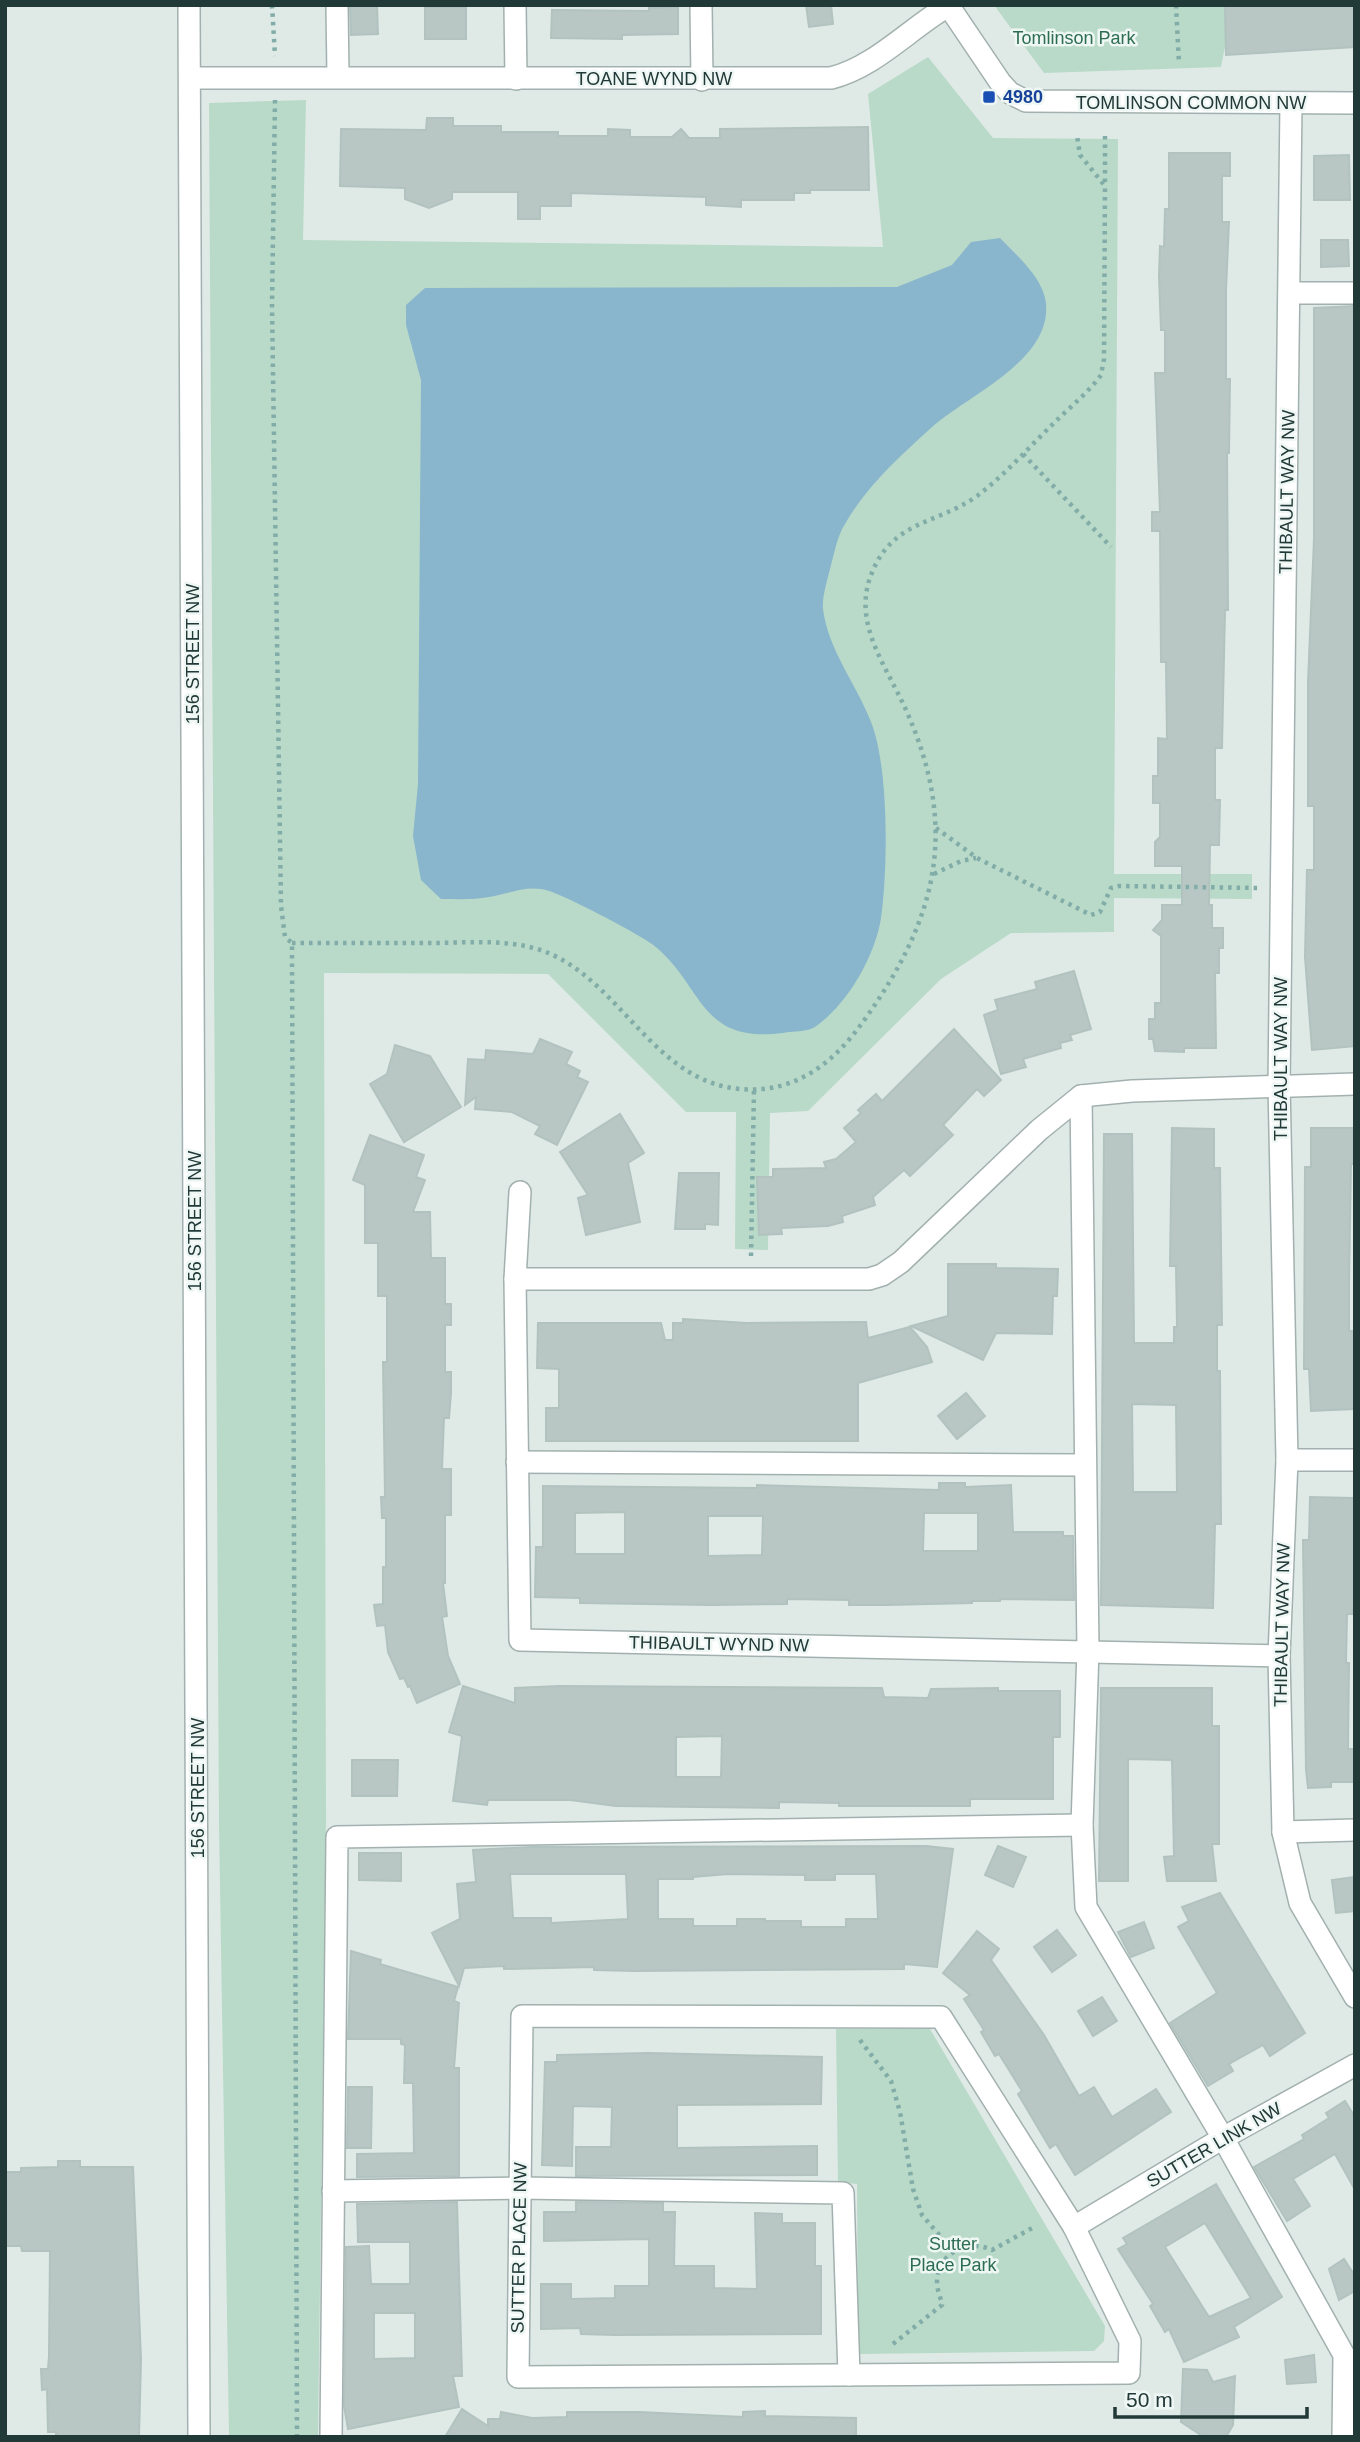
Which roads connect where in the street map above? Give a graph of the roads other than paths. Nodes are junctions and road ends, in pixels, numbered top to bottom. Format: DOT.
graph roads {
  1 [pos="190,5"];
  2 [pos="337,5"];
  3 [pos="515,5"];
  4 [pos="701,5"];
  5 [pos="948,6"];
  6 [pos="338,76"];
  7 [pos="190,78"];
  8 [pos="516,79"];
  9 [pos="702,80"];
  10 [pos="1292,103"];
  11 [pos="1355,103"];
  12 [pos="1355,292"];
  13 [pos="1289,293"];
  14 [pos="1279,1084"];
  15 [pos="1355,1084"];
  16 [pos="1081,1096"];
  17 [pos="520,1192"];
  18 [pos="515,1279"];
  19 [pos="1287,1460"];
  20 [pos="1355,1460"];
  21 [pos="517,1462"];
  22 [pos="1083,1465"];
  23 [pos="1088,1650"];
  24 [pos="1279,1656"];
  25 [pos="1082,1825"];
  26 [pos="1355,1830"];
  27 [pos="1283,1832"];
  28 [pos="1355,1997"];
  29 [pos="1355,2065"];
  30 [pos="1223,2138"];
  31 [pos="520,2188"];
  32 [pos="333,2190"];
  33 [pos="1074,2227"];
  34 [pos="849,2375"];
  35 [pos="199,2437"];
  36 [pos="331,2437"];
  37 [pos="1343,2437"];
  1 -- 7 [label="street, 156 STREET NW"];
  2 -- 6 [label="street"];
  3 -- 8 [label="street"];
  4 -- 9 [label="street"];
  5 -- 9 [label="street, TOANE WYND NW"];
  5 -- 10 [label="street, TOMLINSON COMMON NW"];
  6 -- 7 [label="street, TOANE WYND NW"];
  6 -- 8 [label="street, TOANE WYND NW"];
  7 -- 35 [label="street, 156 STREET NW"];
  8 -- 9 [label="street, TOANE WYND NW"];
  10 -- 11 [label="street, TOMLINSON COMMON NW"];
  10 -- 13 [label="street, THIBAULT WAY NW"];
  12 -- 13 [label="street"];
  13 -- 14 [label="street, THIBAULT WAY NW"];
  14 -- 15 [label="street"];
  14 -- 16 [label="street"];
  14 -- 19 [label="street, THIBAULT WAY NW"];
  16 -- 18 [label="street"];
  16 -- 22 [label="street"];
  17 -- 18 [label="street, THIBAULT WYND NW"];
  18 -- 21 [label="street, THIBAULT WYND NW"];
  19 -- 20 [label="street"];
  19 -- 24 [label="street, THIBAULT WAY NW"];
  21 -- 22 [label="street"];
  21 -- 23 [label="street, THIBAULT WYND NW"];
  22 -- 23 [label="street"];
  23 -- 24 [label="street, THIBAULT WYND NW"];
  23 -- 25 [label="street"];
  24 -- 27 [label="street, THIBAULT WAY NW"];
  25 -- 30 [label="street"];
  25 -- 32 [label="street"];
  26 -- 27 [label="street"];
  27 -- 28 [label="street, THIBAULT WAY NW"];
  29 -- 30 [label="street, SUTTER LINK NW"];
  30 -- 33 [label="street, SUTTER LINK NW"];
  30 -- 37 [label="street"];
  31 -- 32 [label="street"];
  31 -- 33 [label="street, SUTTER PLACE NW"];
  31 -- 34 [label="street"];
  31 -- 34 [label="street, SUTTER PLACE NW"];
  32 -- 36 [label="street"];
  33 -- 34 [label="street, SUTTER PLACE NW"];
}
